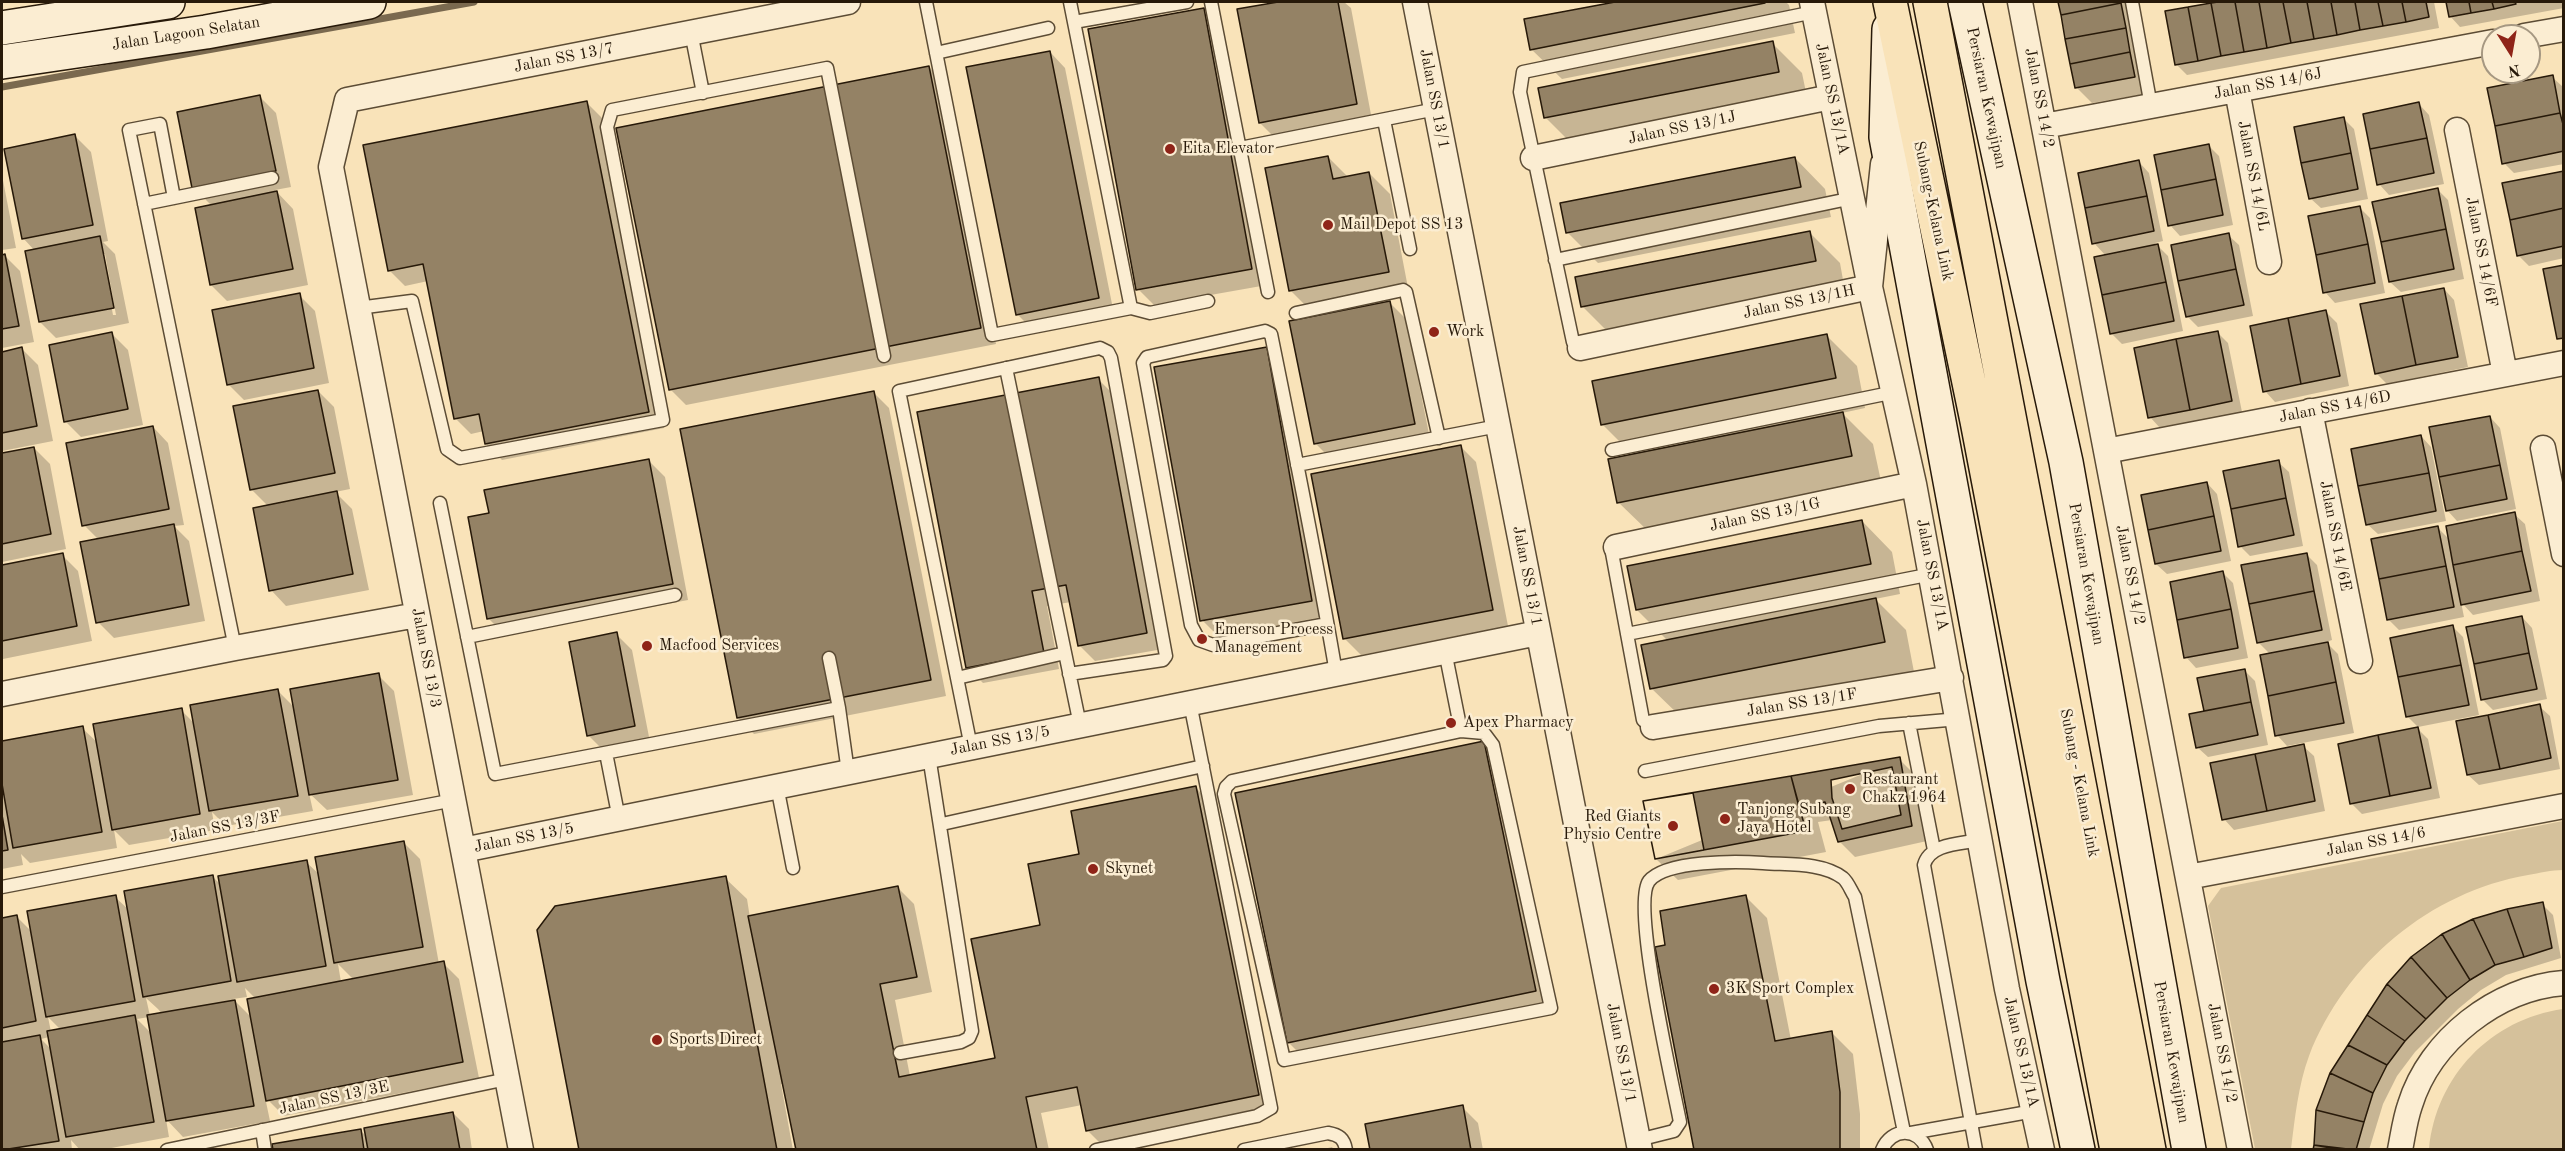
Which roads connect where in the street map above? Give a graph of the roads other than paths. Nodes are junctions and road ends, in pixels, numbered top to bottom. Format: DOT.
graph roads {
  1 [pos="168,2"];
  2 [pos="369,2"];
  3 [pos="848,2"];
  4 [pos="926,2"];
  5 [pos="1070,2"];
  6 [pos="1187,2"];
  7 [pos="1211,2"];
  8 [pos="1416,2"];
  9 [pos="1890,2"];
  10 [pos="1930,2"];
  11 [pos="1965,2"];
  12 [pos="2020,2"];
  13 [pos="2132,2"];
  14 [pos="326,6"];
  15 [pos="98,7"];
  16 [pos="1813,7"];
  17 [pos="1074,22"];
  18 [pos="2,28"];
  19 [pos="1048,28"];
  20 [pos="2564,29"];
  21 [pos="691,33"];
  22 [pos="2541,33"];
  23 [pos="2481,44"];
  24 [pos="936,53"];
  25 [pos="2,62"];
  26 [pos="2237,90"];
  27 [pos="703,93"];
  28 [pos="1831,98"];
  29 [pos="2151,105"];
  30 [pos="1436,110"];
  31 [pos="1384,120"];
  32 [pos="2044,126"];
  33 [pos="2457,130"];
  34 [pos="1886,137"];
  35 [pos="1240,148"];
  36 [pos="1533,158"];
  37 [pos="331,167"];
  38 [pos="272,178"];
  39 [pos="174,198"];
  40 [pos="1853,198"];
  41 [pos="144,204"];
  42 [pos="1410,249"];
  43 [pos="1556,260"];
  44 [pos="2269,262"];
  45 [pos="1870,287"];
  46 [pos="1268,292"];
  47 [pos="1208,301"];
  48 [pos="358,308"];
  49 [pos="1131,308"];
  50 [pos="1296,313"];
  51 [pos="1580,348"];
  52 [pos="884,356"];
  53 [pos="2564,363"];
  54 [pos="1006,368"];
  55 [pos="2505,374"];
  56 [pos="1895,392"];
  57 [pos="2310,411"];
  58 [pos="1977,421"];
  59 [pos="1498,426"];
  60 [pos="1439,438"];
  61 [pos="2543,448"];
  62 [pos="1612,450"];
  63 [pos="2106,451"];
  64 [pos="1297,465"];
  65 [pos="1914,484"];
  66 [pos="440,502"];
  67 [pos="1616,547"];
  68 [pos="2564,554"];
  69 [pos="1932,574"];
  70 [pos="675,595"];
  71 [pos="417,615"];
  72 [pos="1328,624"];
  73 [pos="1538,633"];
  74 [pos="1627,634"];
  75 [pos="467,637"];
  76 [pos="235,648"];
  77 [pos="1445,651"];
  78 [pos="1065,653"];
  79 [pos="829,658"];
  80 [pos="2360,661"];
  81 [pos="1336,673"];
  82 [pos="1069,674"];
  83 [pos="957,678"];
  84 [pos="1951,678"];
  85 [pos="2,694"];
  86 [pos="1190,703"];
  87 [pos="839,708"];
  88 [pos="1959,719"];
  89 [pos="1909,723"];
  90 [pos="1080,725"];
  91 [pos="1653,727"];
  92 [pos="1461,731"];
  93 [pos="971,747"];
  94 [pos="606,753"];
  95 [pos="929,756"];
  96 [pos="1203,766"];
  97 [pos="1645,771"];
  98 [pos="848,772"];
  99 [pos="777,786"];
  100 [pos="454,800"];
  101 [pos="2564,806"];
  102 [pos="619,819"];
  103 [pos="942,824"];
  104 [pos="1980,840"];
  105 [pos="463,850"];
  106 [pos="1934,850"];
  107 [pos="793,868"];
  108 [pos="2188,878"];
  109 [pos="2,887"];
  110 [pos="2564,983"];
  111 [pos="900,1053"];
  112 [pos="507,1079"];
  113 [pos="2069,1104"];
  114 [pos="2034,1111"];
  115 [pos="1970,1122"];
  116 [pos="262,1130"];
  117 [pos="1907,1132"];
  118 [pos="1639,1145"];
  119 [pos="167,1149"];
  120 [pos="266,1149"];
  121 [pos="521,1149"];
  122 [pos="1096,1149"];
  123 [pos="1244,1149"];
  124 [pos="1346,1149"];
  125 [pos="1882,1149"];
  126 [pos="1927,1149"];
  127 [pos="1976,1149"];
  128 [pos="2042,1149"];
  129 [pos="2078,1149"];
  130 [pos="2085,1149"];
  131 [pos="2117,1149"];
  132 [pos="2149,1149"];
  133 [pos="2189,1149"];
  134 [pos="2240,1149"];
  135 [pos="2400,1149"];
  1 -- 15 [label="main road"];
  2 -- 14 [label="main road, Jalan Lagoon Selatan"];
  3 -- 21 [label="street, Jalan SS 13/7"];
  4 -- 24 [label="lane"];
  5 -- 17 [label="lane"];
  6 -- 17 [label="lane"];
  7 -- 35 [label="lane"];
  8 -- 30 [label="street, Jalan SS 13/1"];
  9 -- 34 [label="main road"];
  9 -- 58 [label="main road, Subang-Kelana Link"];
  10 -- 132 [label="main road, Subang - Kelana Link"];
  11 -- 133 [label="main road, Persiaran Kewajipan"];
  12 -- 32 [label="street, Jalan SS 14/2"];
  13 -- 29 [label="lane"];
  14 -- 25 [label="main road, Jalan Lagoon Selatan"];
  15 -- 18 [label="main road"];
  16 -- 28 [label="street, Jalan SS 13/1A"];
  16 -- 36 [label="lane"];
  17 -- 49 [label="lane"];
  19 -- 24 [label="lane"];
  20 -- 22 [label="street"];
  21 -- 27 [label="lane"];
  21 -- 37 [label="street, Jalan SS 13/7"];
  23 -- 26 [label="street, Jalan SS 14/6J"];
  24 -- 49 [label="lane"];
  26 -- 29 [label="street, Jalan SS 14/6J"];
  26 -- 44 [label="street, Jalan SS 14/6L"];
  27 -- 48 [label="lane"];
  27 -- 52 [label="lane"];
  28 -- 36 [label="street, Jalan SS 13/1J"];
  28 -- 40 [label="street, Jalan SS 13/1A"];
  29 -- 32 [label="street, Jalan SS 14/6J"];
  30 -- 31 [label="lane"];
  30 -- 59 [label="street, Jalan SS 13/1"];
  31 -- 35 [label="lane"];
  31 -- 42 [label="lane"];
  32 -- 63 [label="street, Jalan SS 14/2"];
  33 -- 55 [label="street, Jalan SS 14/6F"];
  34 -- 45 [label="street, Jalan SS 13/1H"];
  34 -- 113 [label="main road"];
  35 -- 46 [label="lane"];
  36 -- 43 [label="lane"];
  37 -- 48 [label="street, Jalan SS 13/3"];
  38 -- 39 [label="lane"];
  39 -- 41 [label="lane"];
  39 -- 41 [label="lane"];
  40 -- 43 [label="lane"];
  40 -- 45 [label="street, Jalan SS 13/1A"];
  41 -- 76 [label="lane"];
  43 -- 51 [label="lane"];
  45 -- 51 [label="street, Jalan SS 13/1H"];
  45 -- 56 [label="street, Jalan SS 13/1A"];
  47 -- 49 [label="lane"];
  48 -- 71 [label="street, Jalan SS 13/3"];
  50 -- 60 [label="lane"];
  53 -- 55 [label="street, Jalan SS 14/6D"];
  54 -- 78 [label="lane"];
  54 -- 82 [label="lane"];
  54 -- 83 [label="lane"];
  55 -- 57 [label="street, Jalan SS 14/6D"];
  56 -- 62 [label="lane"];
  56 -- 65 [label="street, Jalan SS 13/1A"];
  57 -- 63 [label="street, Jalan SS 14/6D"];
  57 -- 80 [label="street, Jalan SS 14/6E"];
  58 -- 131 [label="main road, Subang - Kelana Link"];
  59 -- 60 [label="lane"];
  59 -- 73 [label="street, Jalan SS 13/1"];
  60 -- 64 [label="lane"];
  61 -- 68 [label="street"];
  63 -- 108 [label="street, Jalan SS 14/2"];
  64 -- 72 [label="lane"];
  64 -- 72 [label="lane"];
  65 -- 67 [label="street, Jalan SS 13/1G"];
  65 -- 69 [label="street, Jalan SS 13/1A"];
  66 -- 75 [label="lane"];
  67 -- 74 [label="lane"];
  69 -- 74 [label="lane"];
  69 -- 84 [label="street, Jalan SS 13/1A"];
  70 -- 75 [label="lane"];
  71 -- 76 [label="street"];
  71 -- 100 [label="street, Jalan SS 13/3"];
  72 -- 81 [label="lane"];
  73 -- 77 [label="street, Jalan SS 13/5"];
  73 -- 118 [label="street, Jalan SS 13/1"];
  74 -- 91 [label="lane"];
  75 -- 94 [label="lane"];
  76 -- 85 [label="street"];
  77 -- 81 [label="street, Jalan SS 13/5"];
  77 -- 92 [label="lane"];
  78 -- 82 [label="lane"];
  78 -- 83 [label="lane"];
  79 -- 87 [label="lane"];
  81 -- 86 [label="street, Jalan SS 13/5"];
  82 -- 90 [label="lane"];
  83 -- 93 [label="lane"];
  84 -- 88 [label="street, Jalan SS 13/1A"];
  84 -- 91 [label="street, Jalan SS 13/1F"];
  86 -- 90 [label="street, Jalan SS 13/5"];
  86 -- 96 [label="lane"];
  87 -- 94 [label="lane"];
  87 -- 98 [label="lane"];
  88 -- 89 [label="lane"];
  88 -- 104 [label="street, Jalan SS 13/1A"];
  89 -- 97 [label="lane"];
  89 -- 106 [label="lane"];
  90 -- 93 [label="street, Jalan SS 13/5"];
  92 -- 92 [label="lane"];
  93 -- 95 [label="street, Jalan SS 13/5"];
  94 -- 102 [label="lane"];
  95 -- 98 [label="street, Jalan SS 13/5"];
  95 -- 103 [label="lane"];
  96 -- 103 [label="lane"];
  96 -- 122 [label="lane"];
  98 -- 99 [label="street, Jalan SS 13/5"];
  99 -- 102 [label="street, Jalan SS 13/5"];
  99 -- 107 [label="lane"];
  100 -- 105 [label="street, Jalan SS 13/3"];
  100 -- 109 [label="lane, Jalan SS 13/3F"];
  101 -- 108 [label="street, Jalan SS 14/6"];
  102 -- 105 [label="street, Jalan SS 13/5"];
  103 -- 111 [label="lane"];
  104 -- 106 [label="lane"];
  104 -- 114 [label="street, Jalan SS 13/1A"];
  105 -- 112 [label="street, Jalan SS 13/3"];
  106 -- 115 [label="lane"];
  108 -- 134 [label="street, Jalan SS 14/2"];
  110 -- 135 [label="street"];
  112 -- 116 [label="lane, Jalan SS 13/3E"];
  112 -- 121 [label="street, Jalan SS 13/3"];
  113 -- 129 [label="main road"];
  113 -- 130 [label="main road"];
  114 -- 115 [label="lane"];
  114 -- 128 [label="street, Jalan SS 13/1A"];
  115 -- 117 [label="lane"];
  115 -- 127 [label="lane"];
  116 -- 119 [label="lane, Jalan SS 13/3E"];
  116 -- 120 [label="lane"];
  117 -- 118 [label="lane"];
  117 -- 125 [label="lane"];
  117 -- 126 [label="lane"];
  123 -- 124 [label="lane"];
}
